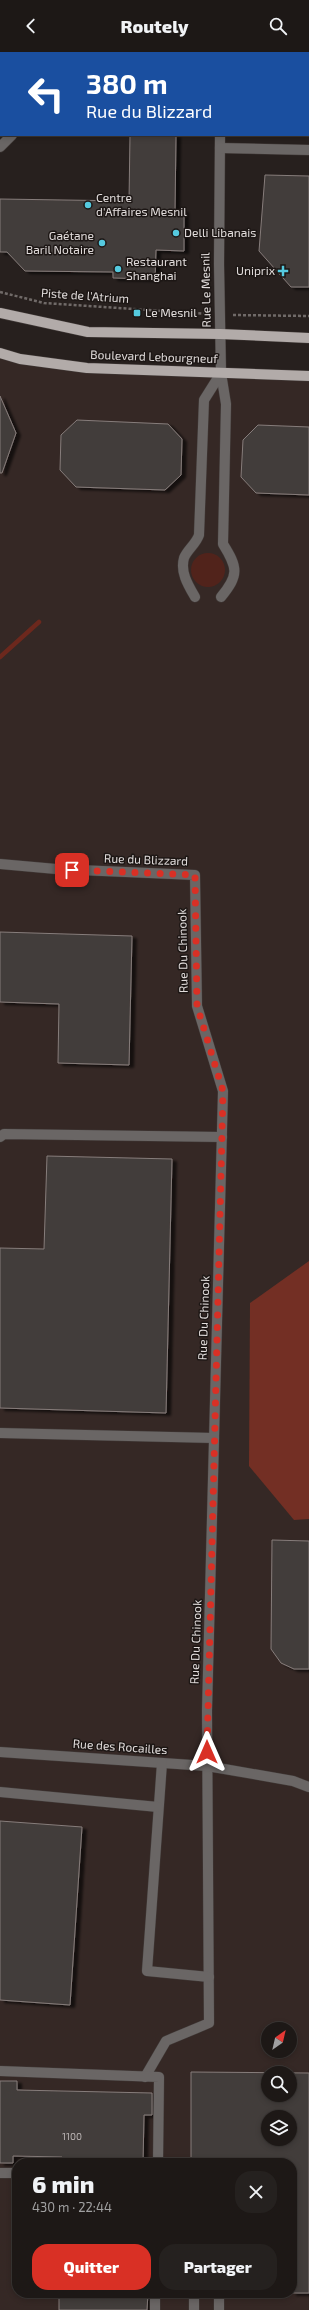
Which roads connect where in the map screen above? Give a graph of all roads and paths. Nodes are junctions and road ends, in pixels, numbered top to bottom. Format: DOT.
graph roads {
  1 [pos="11,136"];
  2 [pos="220,136"];
  3 [pos="0,147"];
  4 [pos="220,148"];
  5 [pos="309,150"];
  6 [pos="0,292"];
  7 [pos="0,313"];
  8 [pos="193,313"];
  9 [pos="237,315"];
  10 [pos="309,316"];
  11 [pos="220,334"];
  12 [pos="309,338"];
  13 [pos="0,353"];
  14 [pos="221,373"];
  15 [pos="309,376"];
  16 [pos="194,596"];
  17 [pos="221,597"];
  18 [pos="0,864"];
  19 [pos="195,875"];
  20 [pos="222,1136"];
  21 [pos="0,1137"];
  22 [pos="0,1433"];
  23 [pos="214,1438"];
  24 [pos="0,1752"];
  25 [pos="162,1763"];
  26 [pos="207,1766"];
  27 [pos="309,1786"];
  28 [pos="0,1792"];
  29 [pos="158,1807"];
  30 [pos="209,1977"];
  31 [pos="0,2071"];
  32 [pos="145,2077"];
  33 [pos="158,2158"];
  34 [pos="0,2173"];
  35 [pos="12,2173"];
  36 [pos="155,2298"];
  37 [pos="194,2298"];
  38 [pos="219,2298"];
  39 [pos="155,2310"];
  40 [pos="194,2310"];
  41 [pos="219,2310"];
  1 -- 3 [label="street"];
  2 -- 4 [label="street, Rue Le Mesnil"];
  4 -- 5 [label="street"];
  4 -- 11 [label="street, Rue Le Mesnil"];
  6 -- 8 [label="path, Piste de l'Atrium"];
  7 -- 11 [label="main road, Boulevard Lebourgneuf"];
  9 -- 10 [label="path"];
  11 -- 12 [label="main road, Boulevard Lebourgneuf"];
  11 -- 14 [label="street, Rue Le Mesnil"];
  13 -- 14 [label="main road, Boulevard Lebourgneuf"];
  14 -- 15 [label="main road, Boulevard Lebourgneuf"];
  14 -- 16 [label="street"];
  14 -- 17 [label="street, Rue Le Mesnil"];
  18 -- 19 [label="street, Rue du Blizzard"];
  19 -- 20 [label="street, Rue Du Chinook"];
  20 -- 21 [label="street"];
  20 -- 23 [label="street, Rue Du Chinook"];
  22 -- 23 [label="street"];
  23 -- 26 [label="street, Rue Du Chinook"];
  24 -- 25 [label="street, Rue des Rocailles"];
  25 -- 26 [label="street, Rue des Rocailles"];
  25 -- 29 [label="street"];
  26 -- 27 [label="street, Rue des Rocailles"];
  26 -- 30 [label="street, Rue Du Chinook"];
  28 -- 29 [label="street"];
  29 -- 30 [label="street"];
  30 -- 32 [label="street, Rue Du Chinook"];
  31 -- 32 [label="street"];
  32 -- 33 [label="street"];
  34 -- 35 [label="street"];
  36 -- 39 [label="street"];
  37 -- 40 [label="street"];
  38 -- 41 [label="street"];
}
